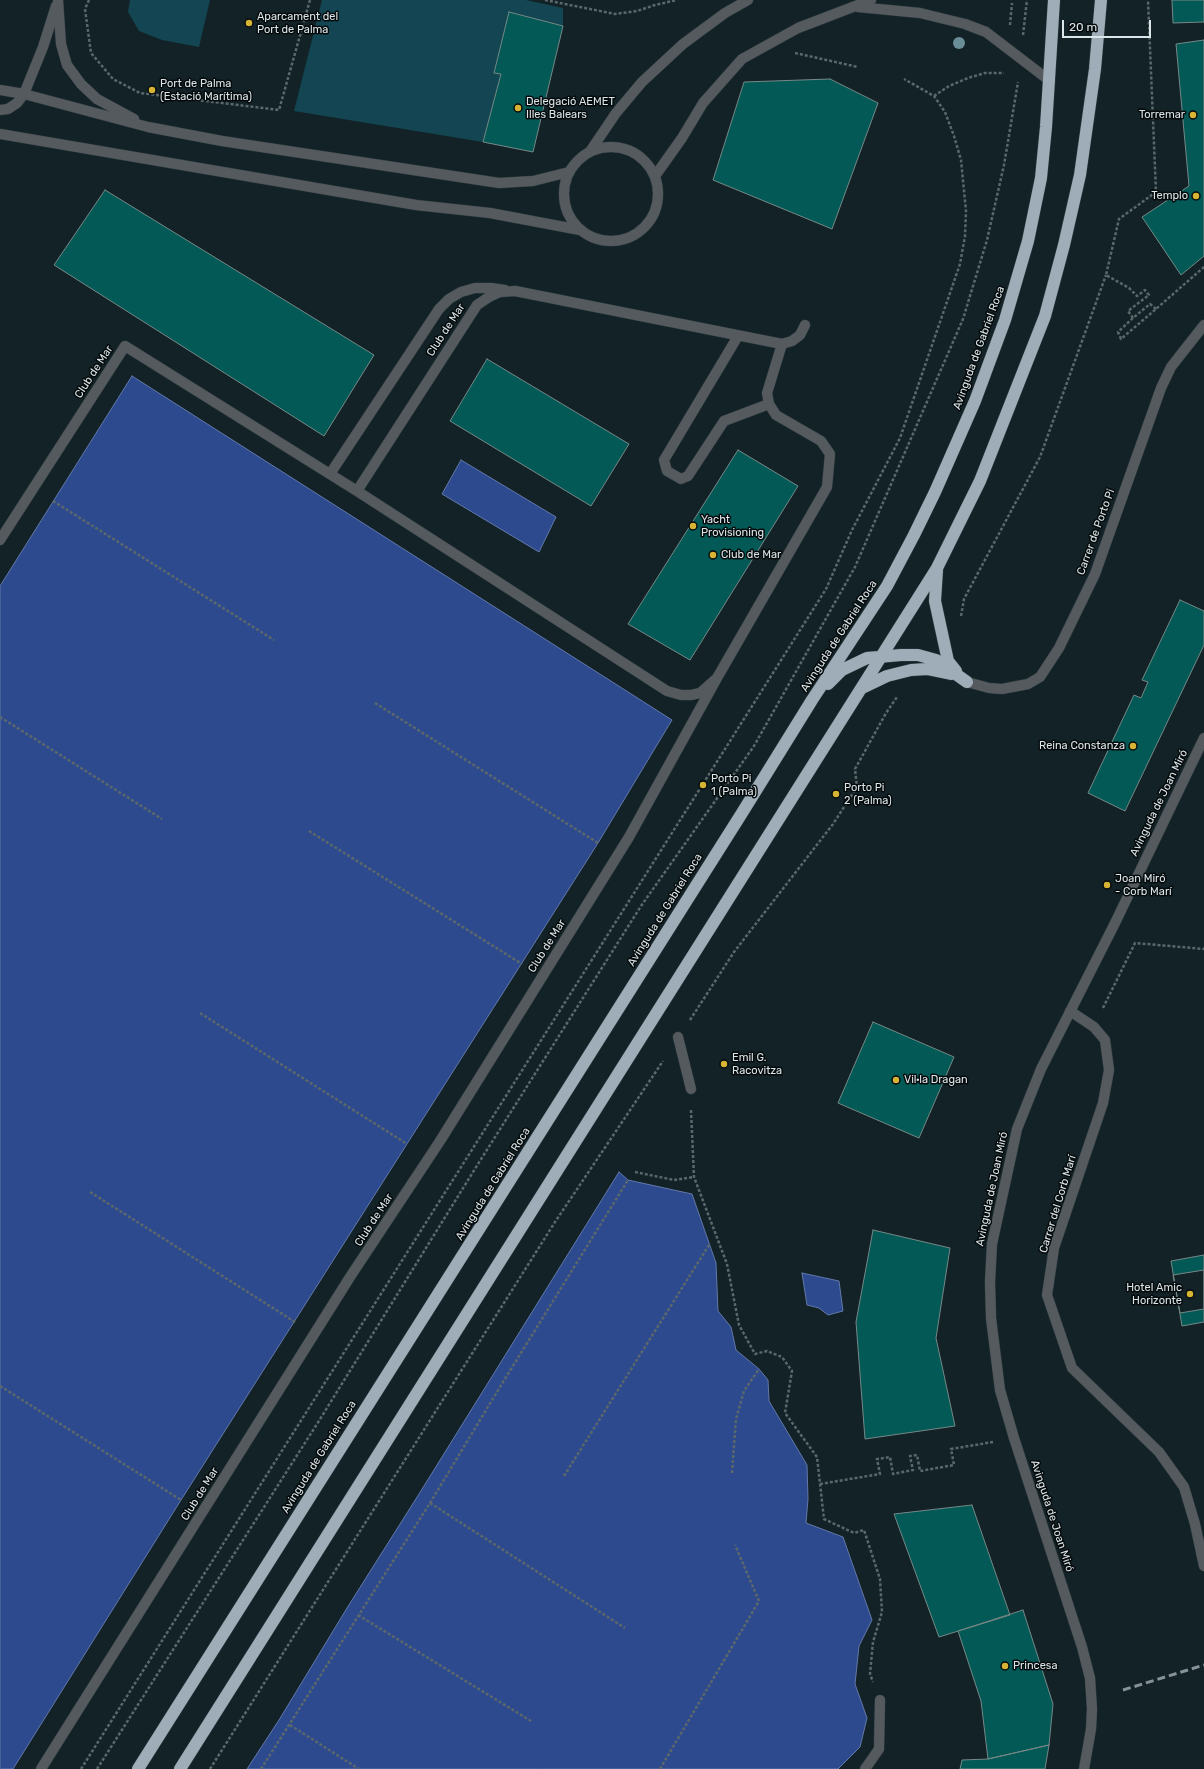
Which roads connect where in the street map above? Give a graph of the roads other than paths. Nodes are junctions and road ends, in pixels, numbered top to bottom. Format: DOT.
graph roads {
  1 [pos="58,0"];
  2 [pos="748,0"];
  3 [pos="871,0"];
  4 [pos="1054,0"];
  5 [pos="1101,0"];
  6 [pos="854,6"];
  7 [pos="1050,81"];
  8 [pos="0,83"];
  9 [pos="0,90"];
  10 [pos="24,94"];
  11 [pos="0,110"];
  12 [pos="148,127"];
  13 [pos="0,134"];
  14 [pos="591,150"];
  15 [pos="569,172"];
  16 [pos="655,176"];
  17 [pos="580,230"];
  18 [pos="515,291"];
  19 [pos="805,325"];
  20 [pos="1204,325"];
  21 [pos="738,336"];
  22 [pos="782,344"];
  23 [pos="768,404"];
  24 [pos="330,474"];
  25 [pos="357,491"];
  26 [pos="0,540"];
  27 [pos="937,568"];
  28 [pos="883,656"];
  29 [pos="717,678"];
  30 [pos="967,682"];
  31 [pos="862,689"];
  32 [pos="812,700"];
  33 [pos="1204,738"];
  34 [pos="1070,1011"];
  35 [pos="678,1037"];
  36 [pos="690,1089"];
  37 [pos="1204,1566"];
  38 [pos="880,1700"];
  39 [pos="41,1769"];
  40 [pos="138,1769"];
  41 [pos="180,1769"];
  42 [pos="865,1769"];
  43 [pos="1084,1769"];
  1 -- 10 [label="street"];
  1 -- 12 [label="street"];
  2 -- 14 [label="street"];
  3 -- 6 [label="street"];
  4 -- 7 [label="highway, Avinguda de Gabriel Roca"];
  5 -- 27 [label="highway"];
  6 -- 7 [label="street"];
  6 -- 16 [label="street"];
  7 -- 32 [label="highway, Avinguda de Gabriel Roca"];
  8 -- 10 [label="street"];
  9 -- 10 [label="street"];
  10 -- 11 [label="street"];
  10 -- 12 [label="street"];
  12 -- 15 [label="street"];
  13 -- 17 [label="street"];
  14 -- 15 [label="street"];
  14 -- 16 [label="street"];
  15 -- 17 [label="street"];
  16 -- 17 [label="street"];
  18 -- 21 [label="street, Club de Mar"];
  18 -- 24 [label="street"];
  18 -- 25 [label="street, Club de Mar"];
  19 -- 22 [label="street"];
  20 -- 30 [label="street, Carrer de Porto Pi"];
  21 -- 22 [label="street, Club de Mar"];
  21 -- 23 [label="street"];
  22 -- 23 [label="street"];
  23 -- 29 [label="street, Club de Mar"];
  24 -- 25 [label="street, Club de Mar"];
  24 -- 26 [label="street, Club de Mar"];
  25 -- 29 [label="street, Club de Mar"];
  27 -- 28 [label="highway"];
  27 -- 30 [label="highway"];
  28 -- 30 [label="highway"];
  28 -- 31 [label="highway"];
  28 -- 32 [label="highway"];
  29 -- 39 [label="street, Club de Mar"];
  30 -- 31 [label="highway"];
  31 -- 41 [label="highway"];
  32 -- 40 [label="highway, Avinguda de Gabriel Roca"];
  33 -- 34 [label="street, Avinguda de Joan Miró"];
  34 -- 37 [label="street, Carrer del Corb Marí"];
  34 -- 43 [label="street, Avinguda de Joan Miró"];
  35 -- 36 [label="street"];
  38 -- 42 [label="street"];
}
